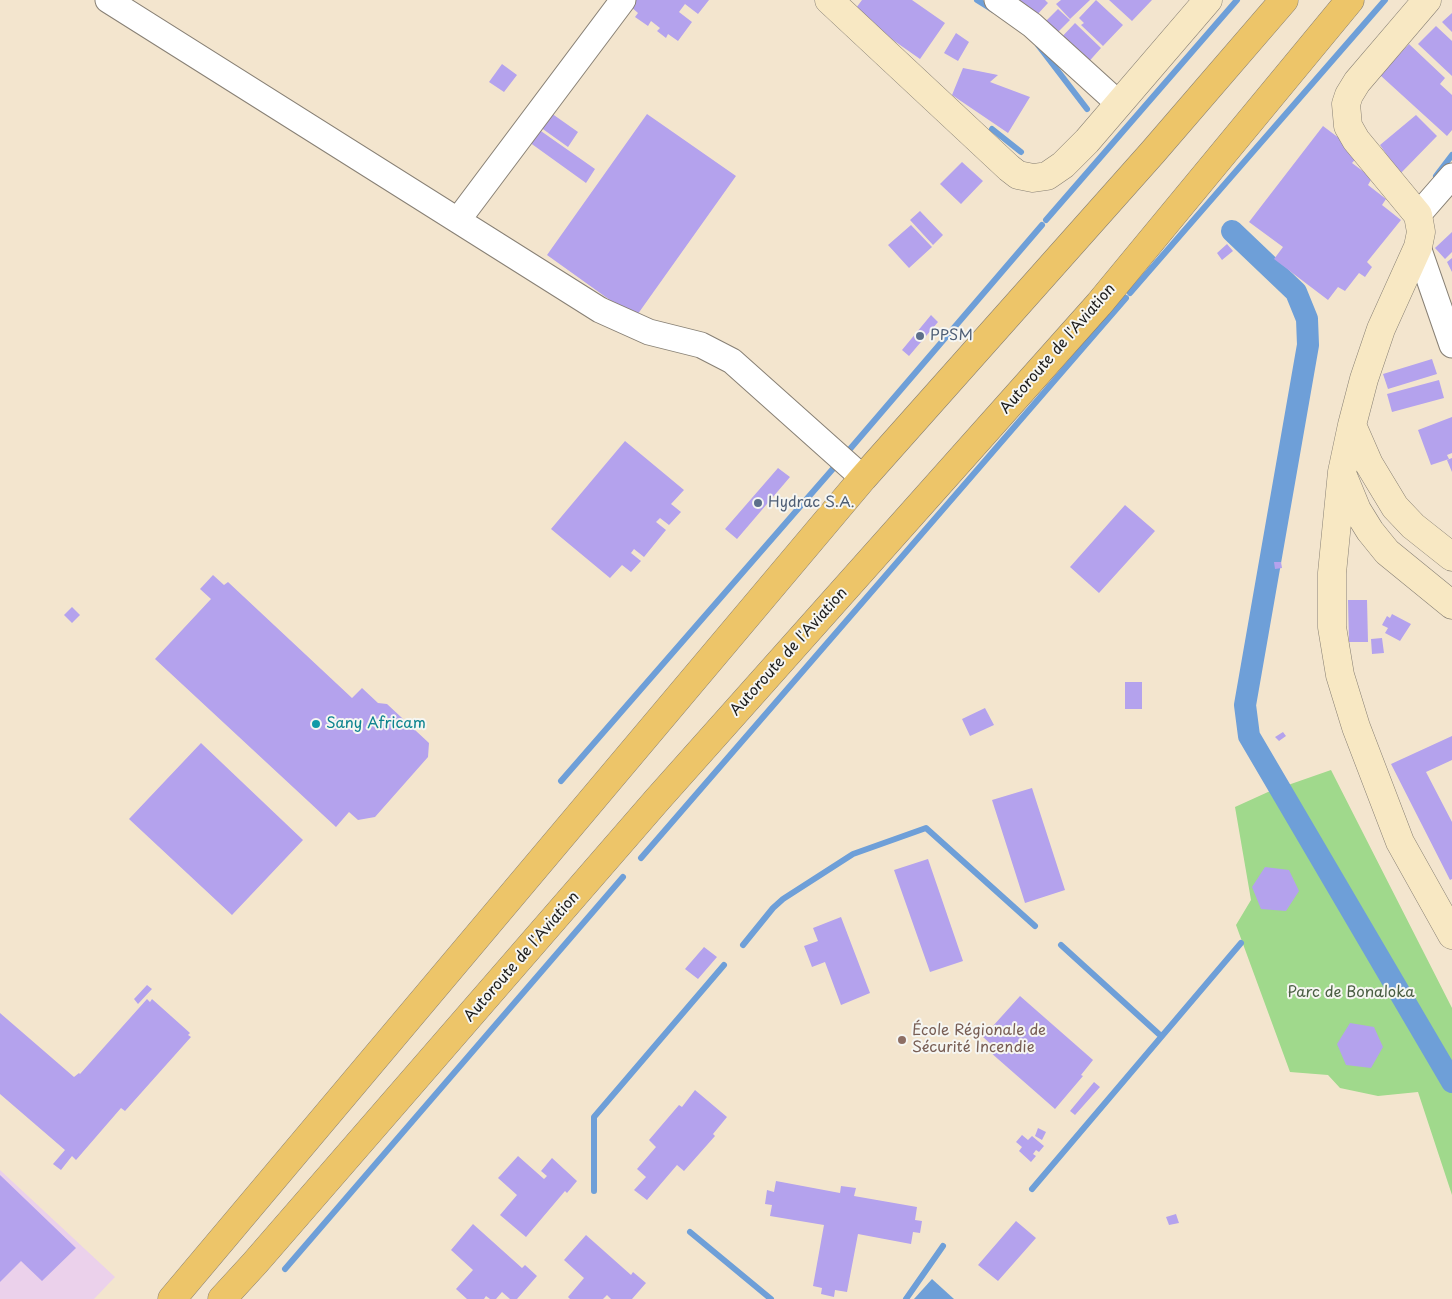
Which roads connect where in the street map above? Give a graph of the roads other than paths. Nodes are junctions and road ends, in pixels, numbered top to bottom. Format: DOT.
graph roads {
  1 [pos="108,0"];
  2 [pos="623,0"];
  3 [pos="829,0"];
  4 [pos="997,0"];
  5 [pos="1284,0"];
  6 [pos="1350,0"];
  7 [pos="1427,0"];
  8 [pos="1201,2"];
  9 [pos="1118,103"];
  10 [pos="1452,176"];
  11 [pos="1418,215"];
  12 [pos="458,220"];
  13 [pos="1418,247"];
  14 [pos="1452,346"];
  15 [pos="1352,425"];
  16 [pos="1342,472"];
  17 [pos="863,478"];
  18 [pos="1452,557"];
  19 [pos="1452,606"];
  20 [pos="1452,934"];
  21 [pos="172,1299"];
  22 [pos="222,1299"];
  1 -- 12 [label="street"];
  2 -- 12 [label="street"];
  3 -- 9 [label="main road"];
  4 -- 9 [label="street"];
  5 -- 17 [label="highway"];
  6 -- 22 [label="highway, Autoroute de l'Aviation"];
  7 -- 11 [label="main road"];
  8 -- 9 [label="main road"];
  10 -- 11 [label="street"];
  11 -- 13 [label="main road"];
  12 -- 17 [label="street"];
  13 -- 14 [label="street"];
  13 -- 15 [label="main road"];
  15 -- 16 [label="main road"];
  15 -- 18 [label="main road"];
  16 -- 19 [label="main road"];
  16 -- 20 [label="main road"];
  17 -- 21 [label="highway"];
}
